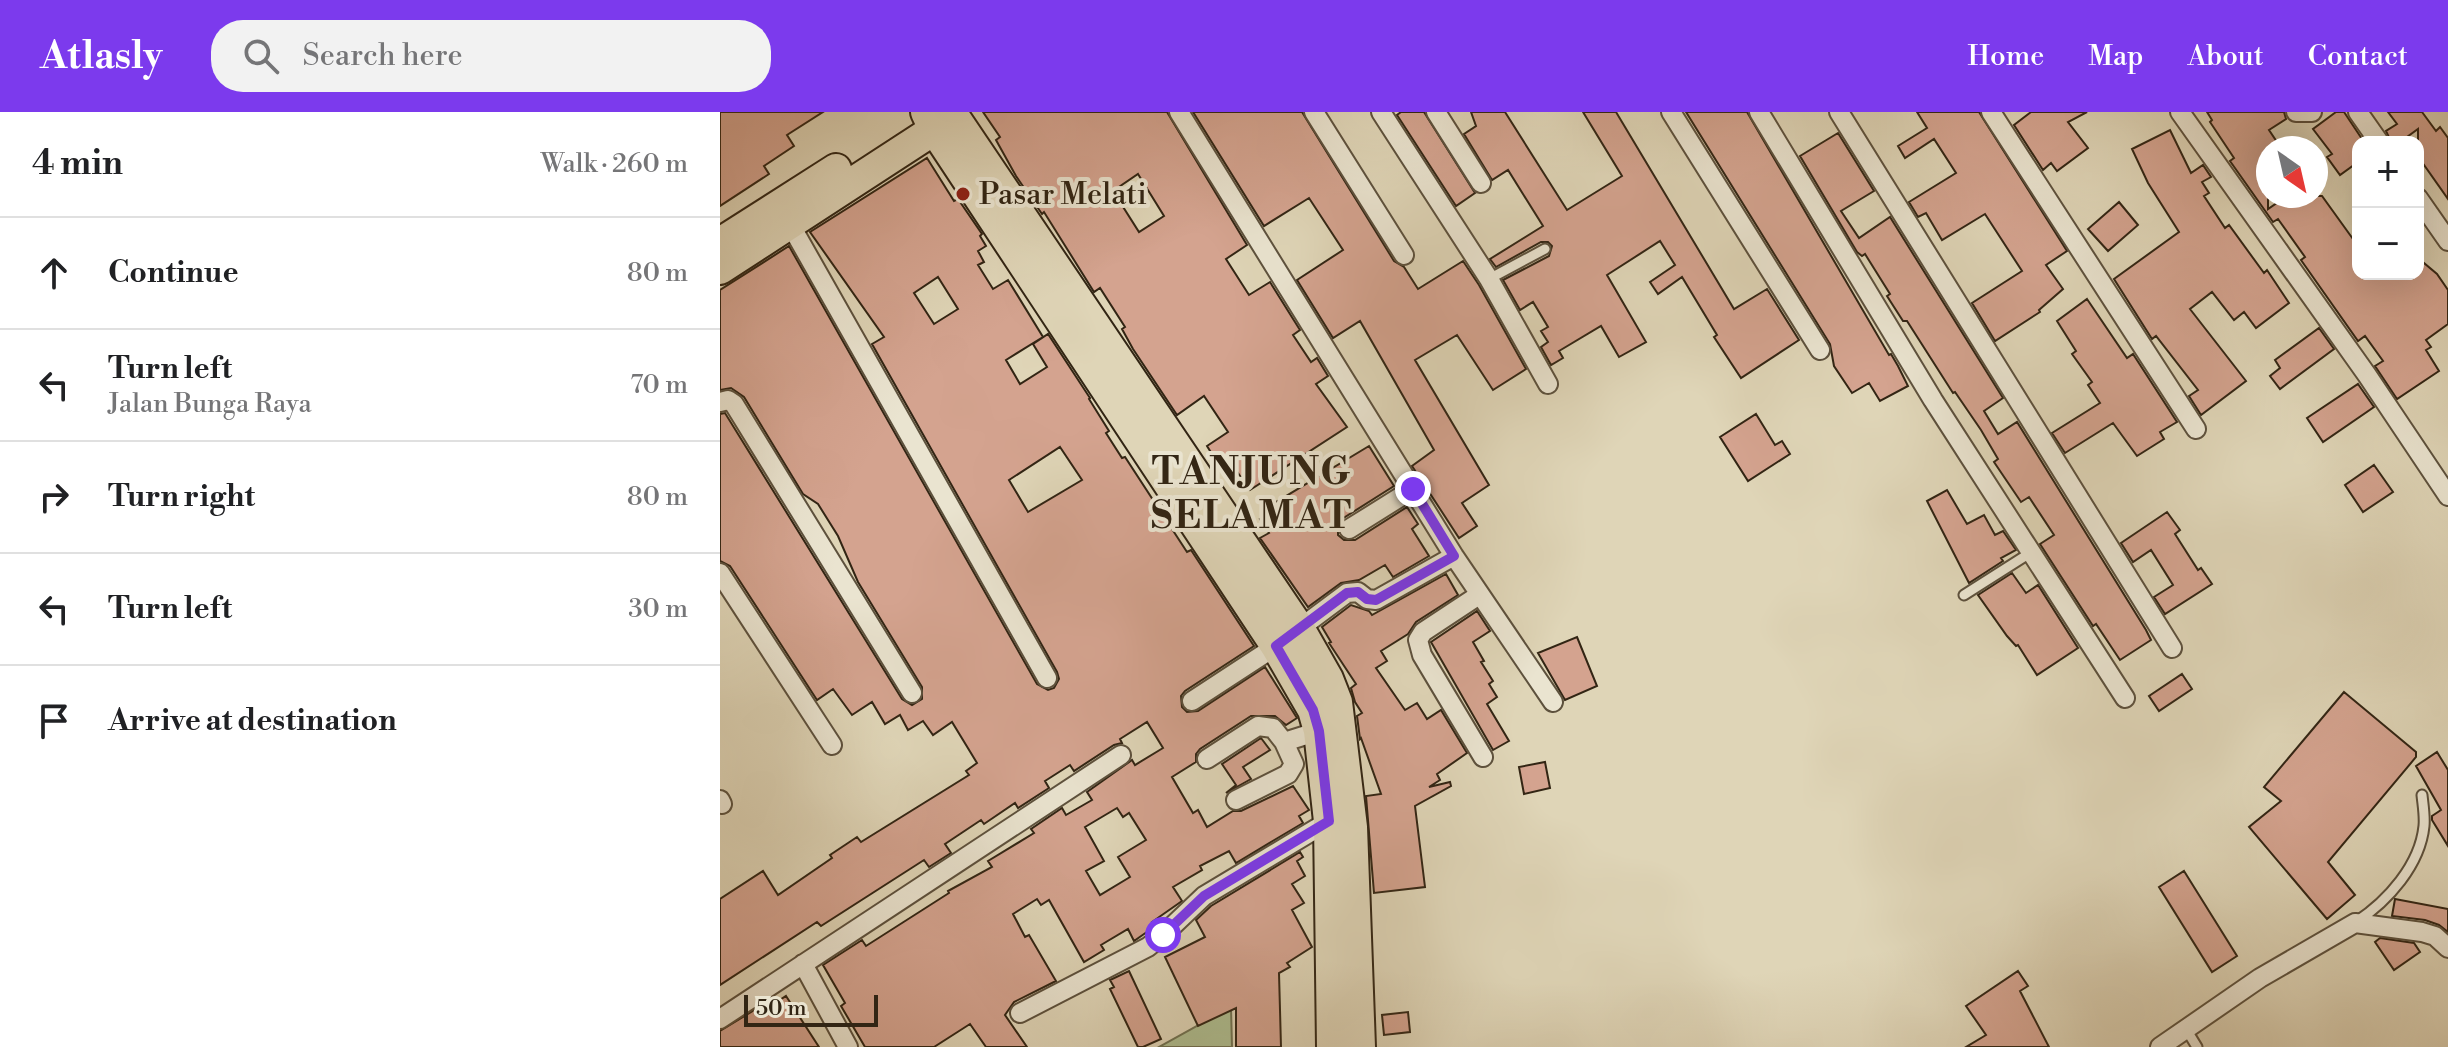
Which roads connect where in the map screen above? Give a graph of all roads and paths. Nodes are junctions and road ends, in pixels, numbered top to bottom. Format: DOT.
graph roads {
  1 [pos="1179,112"];
  2 [pos="1314,112"];
  3 [pos="1381,112"];
  4 [pos="1436,112"];
  5 [pos="1671,112"];
  6 [pos="1759,112"];
  7 [pos="1839,112"];
  8 [pos="1991,112"];
  9 [pos="2180,112"];
  10 [pos="2296,112"];
  11 [pos="2312,112"];
  12 [pos="2358,112"];
  13 [pos="942,116"];
  14 [pos="2375,136"];
  15 [pos="1481,183"];
  16 [pos="2424,207"];
  17 [pos="790,224"];
  18 [pos="2448,241"];
  19 [pos="720,243"];
  20 [pos="1545,249"];
  21 [pos="1404,255"];
  22 [pos="720,269"];
  23 [pos="1489,279"];
  24 [pos="1820,350"];
  25 [pos="1548,384"];
  26 [pos="720,402"];
  27 [pos="2196,429"];
  28 [pos="1413,489"];
  29 [pos="2448,496"];
  30 [pos="1349,529"];
  31 [pos="2030,553"];
  32 [pos="1454,556"];
  33 [pos="720,573"];
  34 [pos="1479,595"];
  35 [pos="1964,595"];
  36 [pos="1287,637"];
  37 [pos="2172,648"];
  38 [pos="1047,678"];
  39 [pos="912,693"];
  40 [pos="2125,698"];
  41 [pos="1192,701"];
  42 [pos="1553,702"];
  43 [pos="1319,731"];
  44 [pos="1284,742"];
  45 [pos="832,745"];
  46 [pos="1121,755"];
  47 [pos="1483,757"];
  48 [pos="1207,759"];
  49 [pos="2422,795"];
  50 [pos="1236,800"];
  51 [pos="1329,821"];
  52 [pos="2355,923"];
  53 [pos="2448,948"];
  54 [pos="803,964"];
  55 [pos="1020,1013"];
  56 [pos="720,1019"];
  57 [pos="2186,1028"];
  58 [pos="848,1047"];
  59 [pos="1332,1047"];
  60 [pos="1360,1047"];
  61 [pos="2160,1047"];
  62 [pos="2197,1047"];
  1 -- 28 [label="street"];
  2 -- 21 [label="street"];
  3 -- 23 [label="street"];
  4 -- 15 [label="street"];
  5 -- 24 [label="street"];
  6 -- 31 [label="street"];
  7 -- 37 [label="street"];
  8 -- 27 [label="street"];
  9 -- 29 [label="street"];
  10 -- 11 [label="street"];
  12 -- 14 [label="street"];
  13 -- 17 [label="main road"];
  13 -- 19 [label="main road"];
  13 -- 36 [label="main road"];
  16 -- 18 [label="street"];
  17 -- 22 [label="main road"];
  17 -- 38 [label="street"];
  20 -- 23 [label="lane"];
  23 -- 25 [label="street"];
  26 -- 39 [label="street"];
  28 -- 30 [label="street"];
  28 -- 32 [label="street"];
  31 -- 35 [label="lane"];
  31 -- 40 [label="street"];
  32 -- 34 [label="street"];
  32 -- 36 [label="street"];
  33 -- 45 [label="street"];
  34 -- 42 [label="street"];
  34 -- 47 [label="street"];
  36 -- 41 [label="street"];
  36 -- 43 [label="main road"];
  36 -- 60 [label="main road"];
  43 -- 44 [label="street"];
  43 -- 51 [label="main road"];
  44 -- 48 [label="street"];
  44 -- 50 [label="street"];
  46 -- 54 [label="street"];
  49 -- 52 [label="lane"];
  51 -- 55 [label="street"];
  51 -- 59 [label="main road"];
  52 -- 53 [label="street"];
  52 -- 57 [label="street"];
  54 -- 56 [label="street"];
  54 -- 58 [label="street"];
  57 -- 61 [label="street"];
  57 -- 62 [label="lane"];
}
